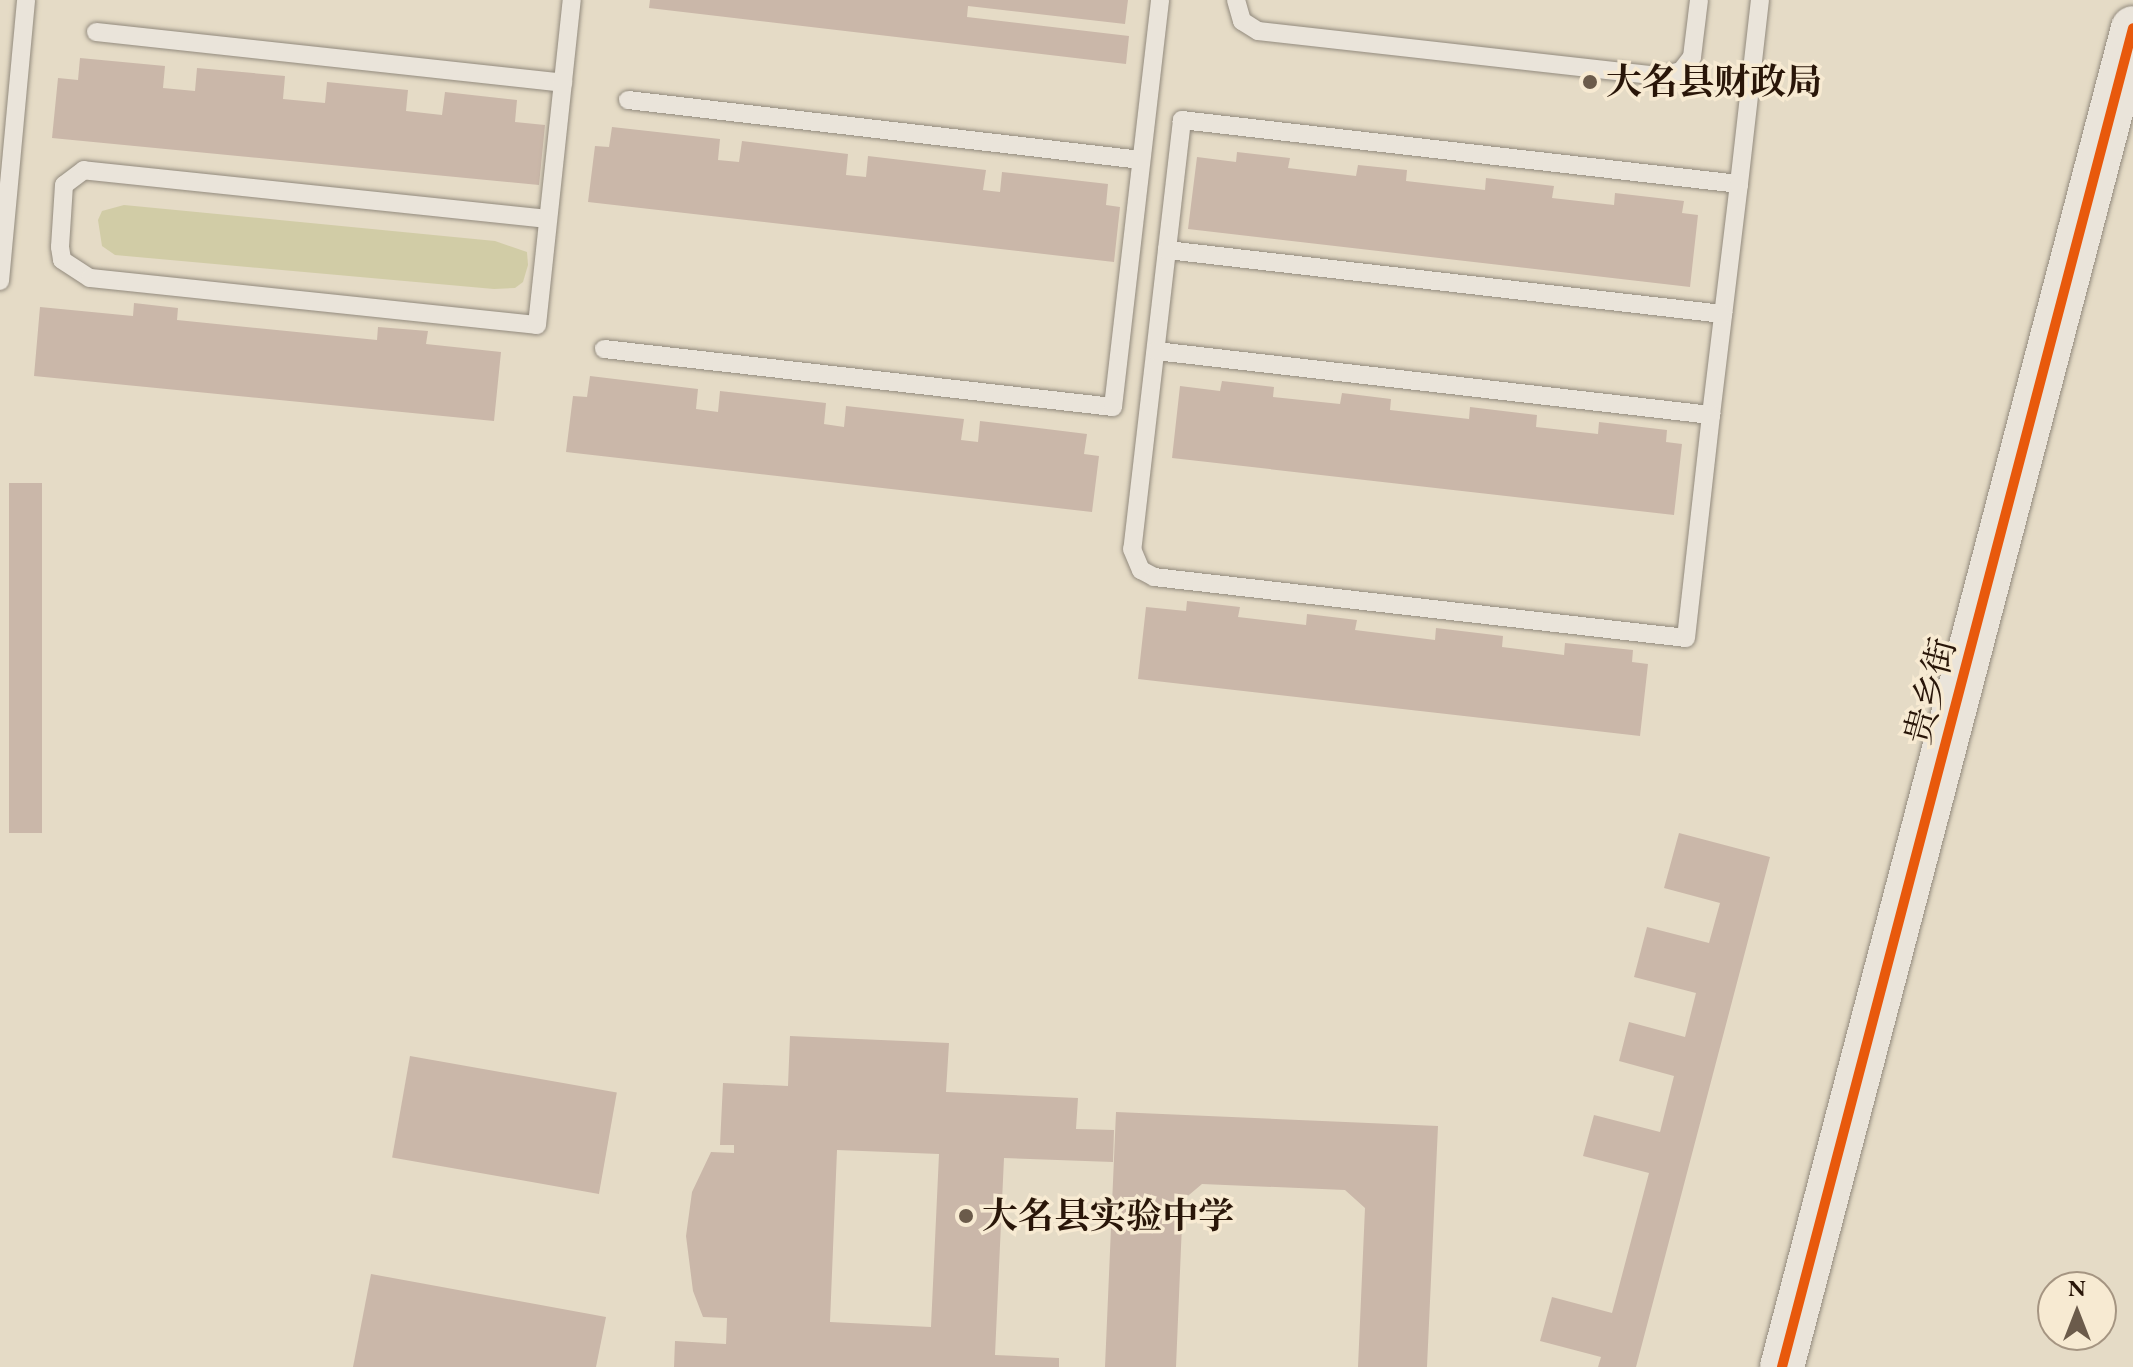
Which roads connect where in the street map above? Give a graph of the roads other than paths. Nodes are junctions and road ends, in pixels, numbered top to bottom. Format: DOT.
graph roads {
  1 [pos="26,0"];
  2 [pos="572,0"];
  3 [pos="1160,0"];
  4 [pos="1236,0"];
  5 [pos="1699,0"];
  6 [pos="1760,0"];
  7 [pos="2133,28"];
  8 [pos="96,32"];
  9 [pos="563,83"];
  10 [pos="628,100"];
  11 [pos="1141,160"];
  12 [pos="1739,184"];
  13 [pos="548,219"];
  14 [pos="1167,250"];
  15 [pos="0,281"];
  16 [pos="1723,314"];
  17 [pos="604,349"];
  18 [pos="1156,351"];
  19 [pos="1711,415"];
  20 [pos="1782,1367"];
  1 -- 15 [label="lane"];
  2 -- 9 [label="lane"];
  3 -- 11 [label="lane"];
  4 -- 5 [label="lane"];
  6 -- 12 [label="lane"];
  7 -- 20 [label="street, 贵乡街"];
  8 -- 9 [label="lane"];
  9 -- 13 [label="lane"];
  10 -- 11 [label="lane"];
  11 -- 17 [label="lane"];
  12 -- 14 [label="lane"];
  12 -- 16 [label="lane"];
  13 -- 13 [label="lane"];
  14 -- 16 [label="lane"];
  14 -- 18 [label="lane"];
  16 -- 19 [label="lane"];
  18 -- 19 [label="lane"];
  18 -- 19 [label="lane"];
}
